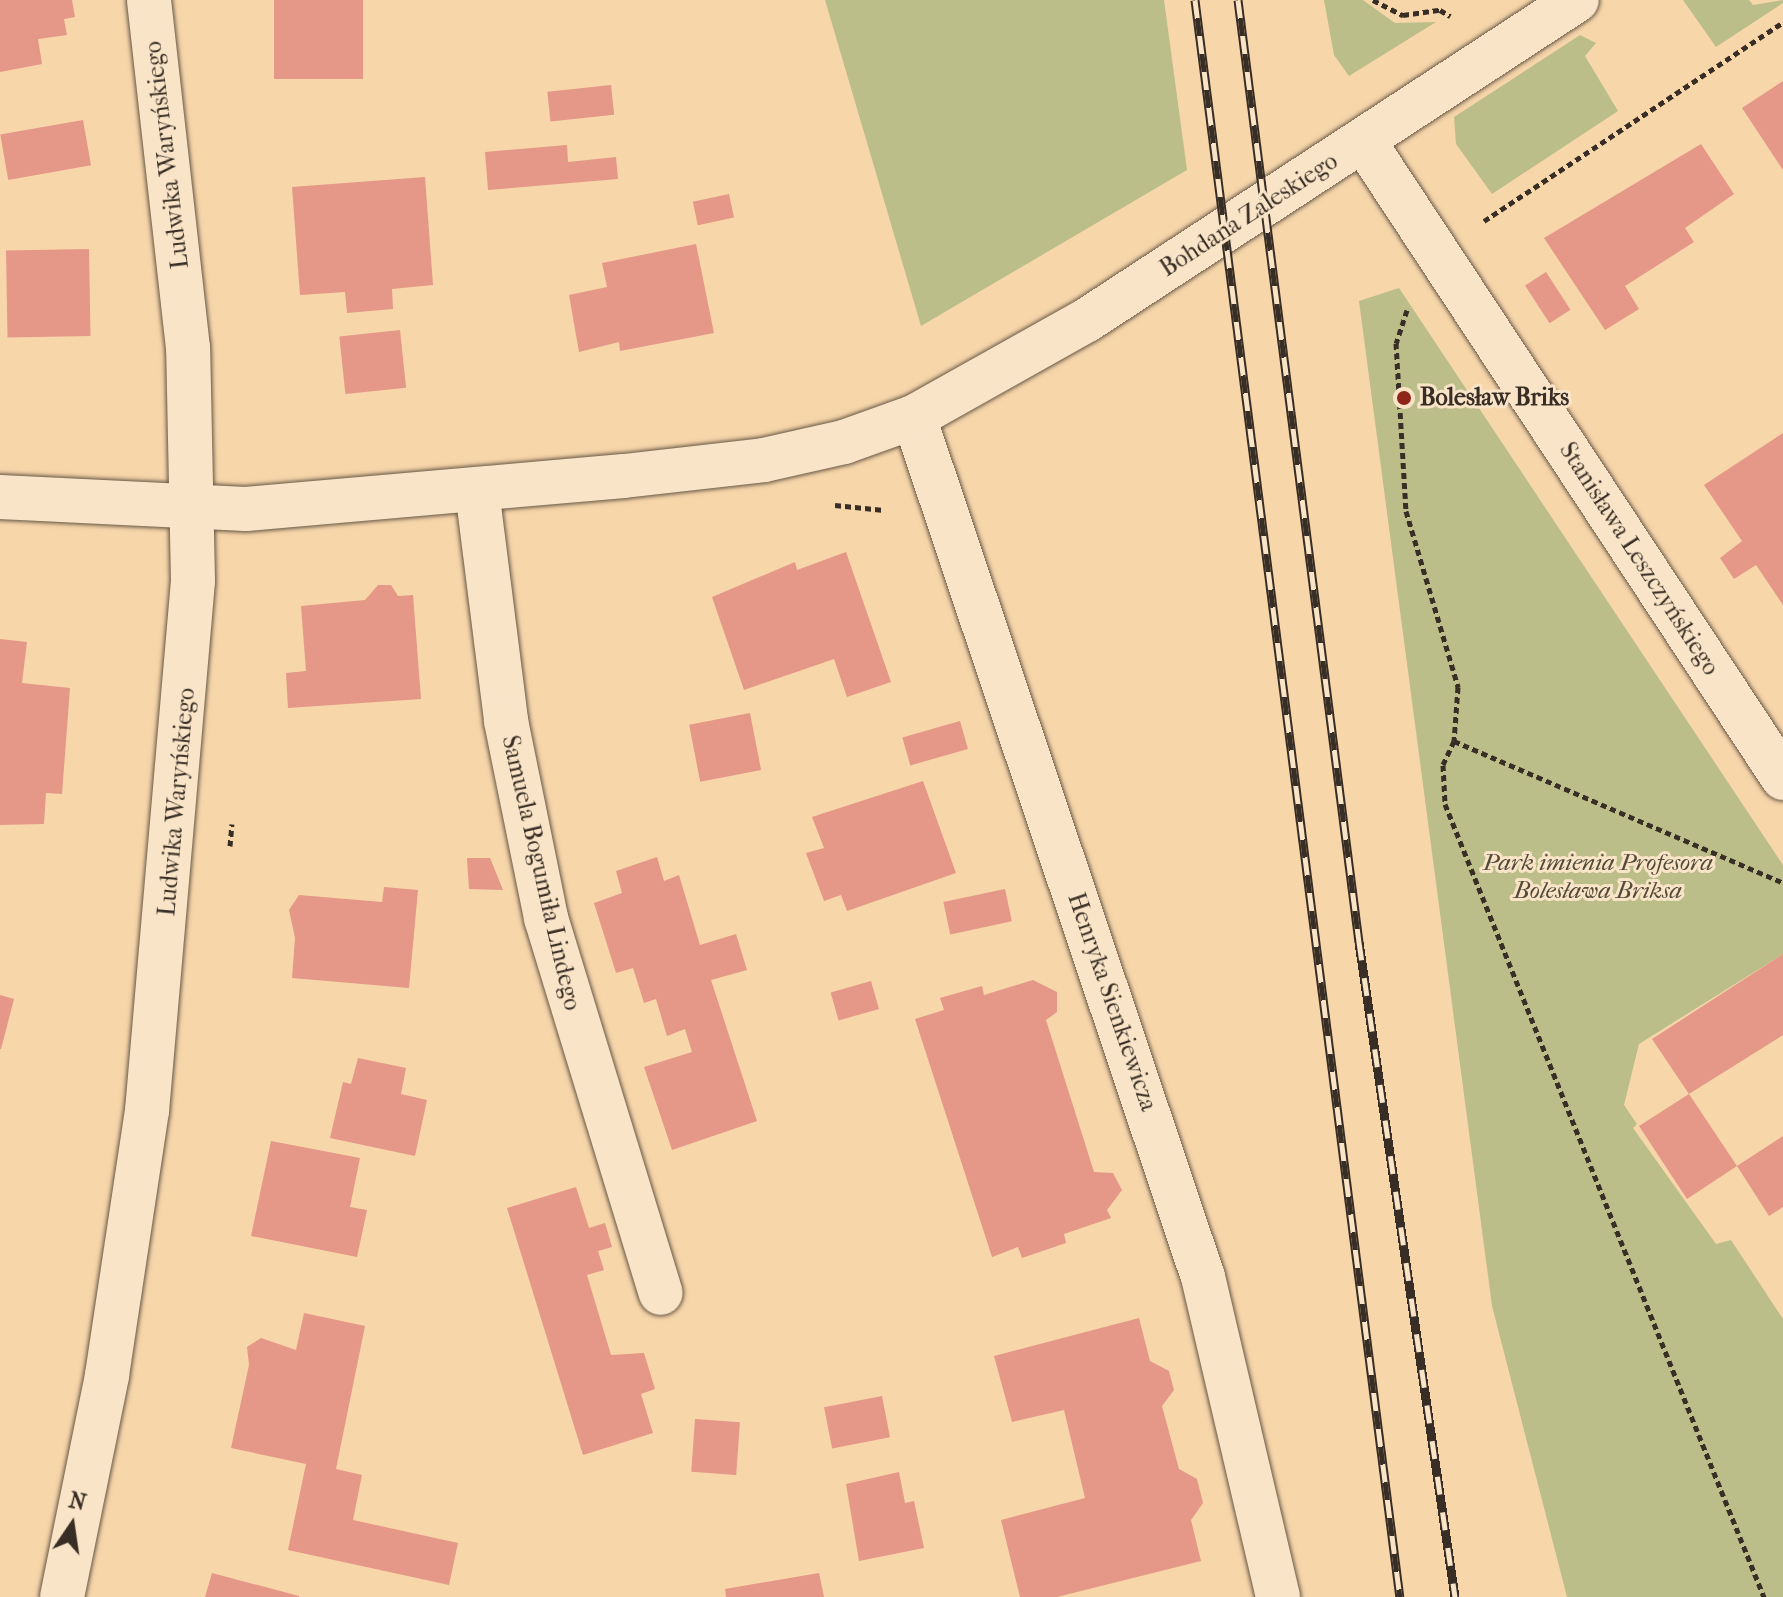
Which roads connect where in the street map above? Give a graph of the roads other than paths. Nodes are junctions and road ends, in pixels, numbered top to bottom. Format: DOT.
graph roads {
  1 [pos="149,0"];
  2 [pos="1577,0"];
  3 [pos="1363,140"];
  4 [pos="914,417"];
  5 [pos="477,490"];
  6 [pos="0,497"];
  7 [pos="194,510"];
  8 [pos="1783,778"];
  9 [pos="661,1293"];
  10 [pos="62,1597"];
  11 [pos="1278,1597"];
  1 -- 7 [label="street, Ludwika Waryńskiego"];
  2 -- 3 [label="street, Bohdana Zaleskiego"];
  3 -- 4 [label="street, Bohdana Zaleskiego"];
  3 -- 8 [label="street, Stanisława Leszczyńskiego"];
  4 -- 5 [label="street"];
  4 -- 11 [label="street, Henryka Sienkiewicza"];
  5 -- 7 [label="street"];
  5 -- 9 [label="street, Samuela Bogumiła Lindego"];
  6 -- 7 [label="street"];
  7 -- 10 [label="street, Ludwika Waryńskiego"];
}
